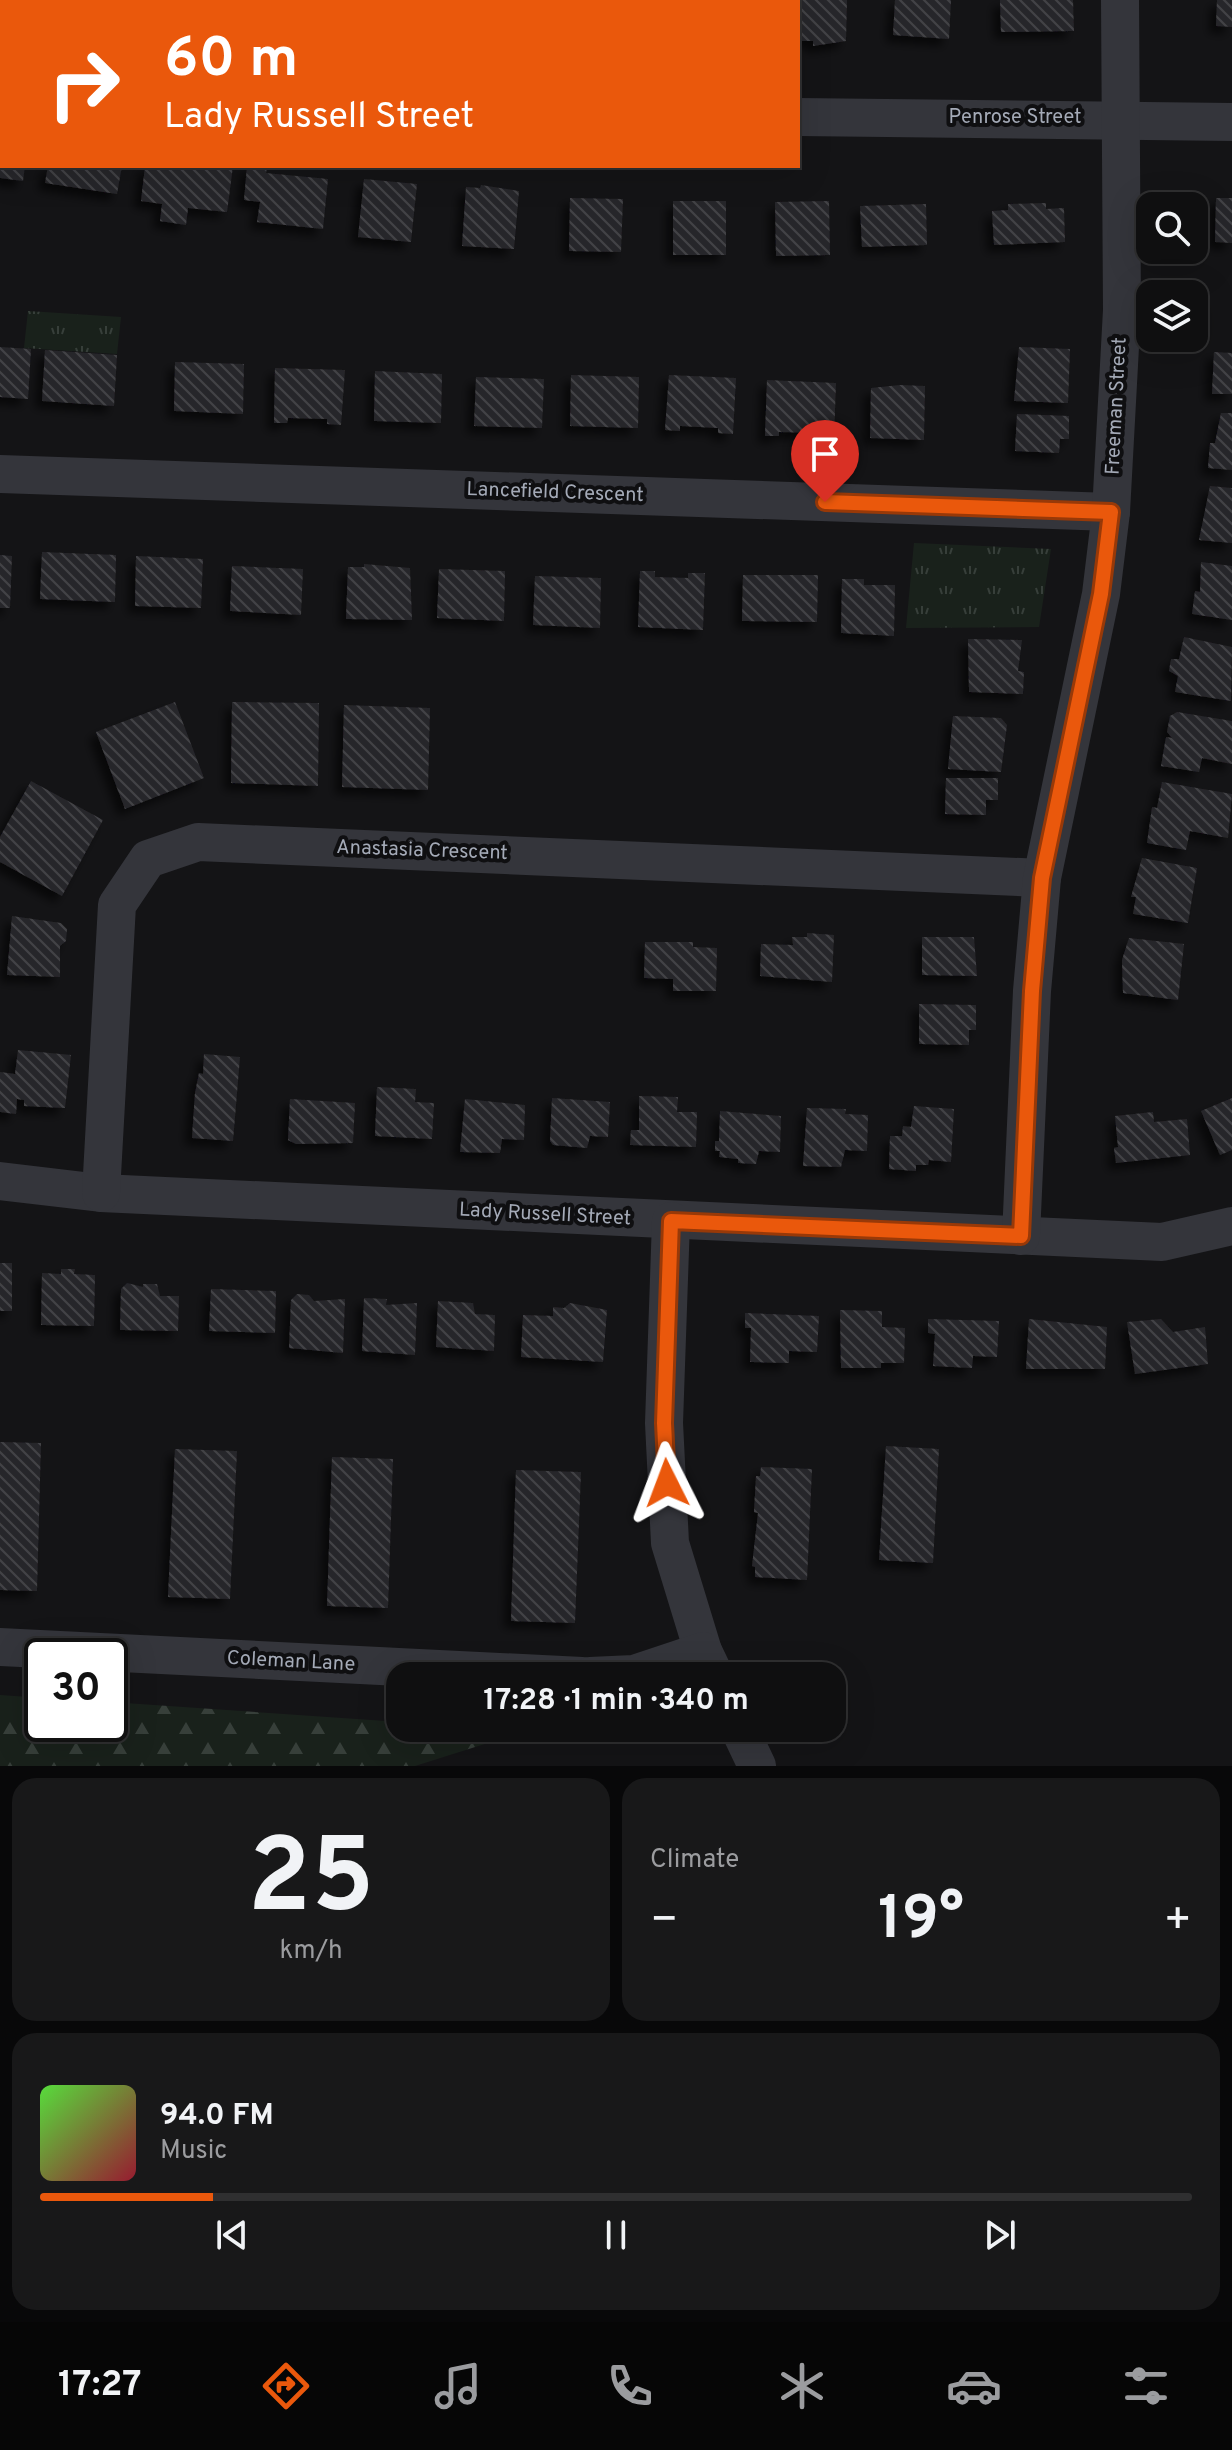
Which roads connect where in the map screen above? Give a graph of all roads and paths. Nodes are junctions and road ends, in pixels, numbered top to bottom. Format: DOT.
graph roads {
  1 [pos="1120,0"];
  2 [pos="800,117"];
  3 [pos="1123,119"];
  4 [pos="1232,122"];
  5 [pos="0,474"];
  6 [pos="1111,512"];
  7 [pos="1042,878"];
  8 [pos="0,1181"];
  9 [pos="101,1193"];
  10 [pos="671,1221"];
  11 [pos="1232,1226"];
  12 [pos="1021,1236"];
  13 [pos="0,1647"];
  14 [pos="709,1662"];
  15 [pos="386,1666"];
  16 [pos="746,1742"];
  17 [pos="757,1766"];
  1 -- 3 [label="street, Freeman Street"];
  2 -- 3 [label="street, Penrose Street"];
  3 -- 4 [label="street, Penrose Street"];
  3 -- 6 [label="street, Freeman Street"];
  5 -- 6 [label="street, Lancefield Crescent"];
  6 -- 7 [label="street, Freeman Street"];
  7 -- 9 [label="street, Anastasia Crescent"];
  7 -- 12 [label="street, Freeman Street"];
  8 -- 9 [label="street, Lady Russell Street"];
  9 -- 10 [label="street, Lady Russell Street"];
  10 -- 12 [label="street, Lady Russell Street"];
  10 -- 14 [label="street"];
  11 -- 12 [label="street, Lady Russell Street"];
  13 -- 15 [label="street, Coleman Lane"];
  16 -- 17 [label="street"];
}
